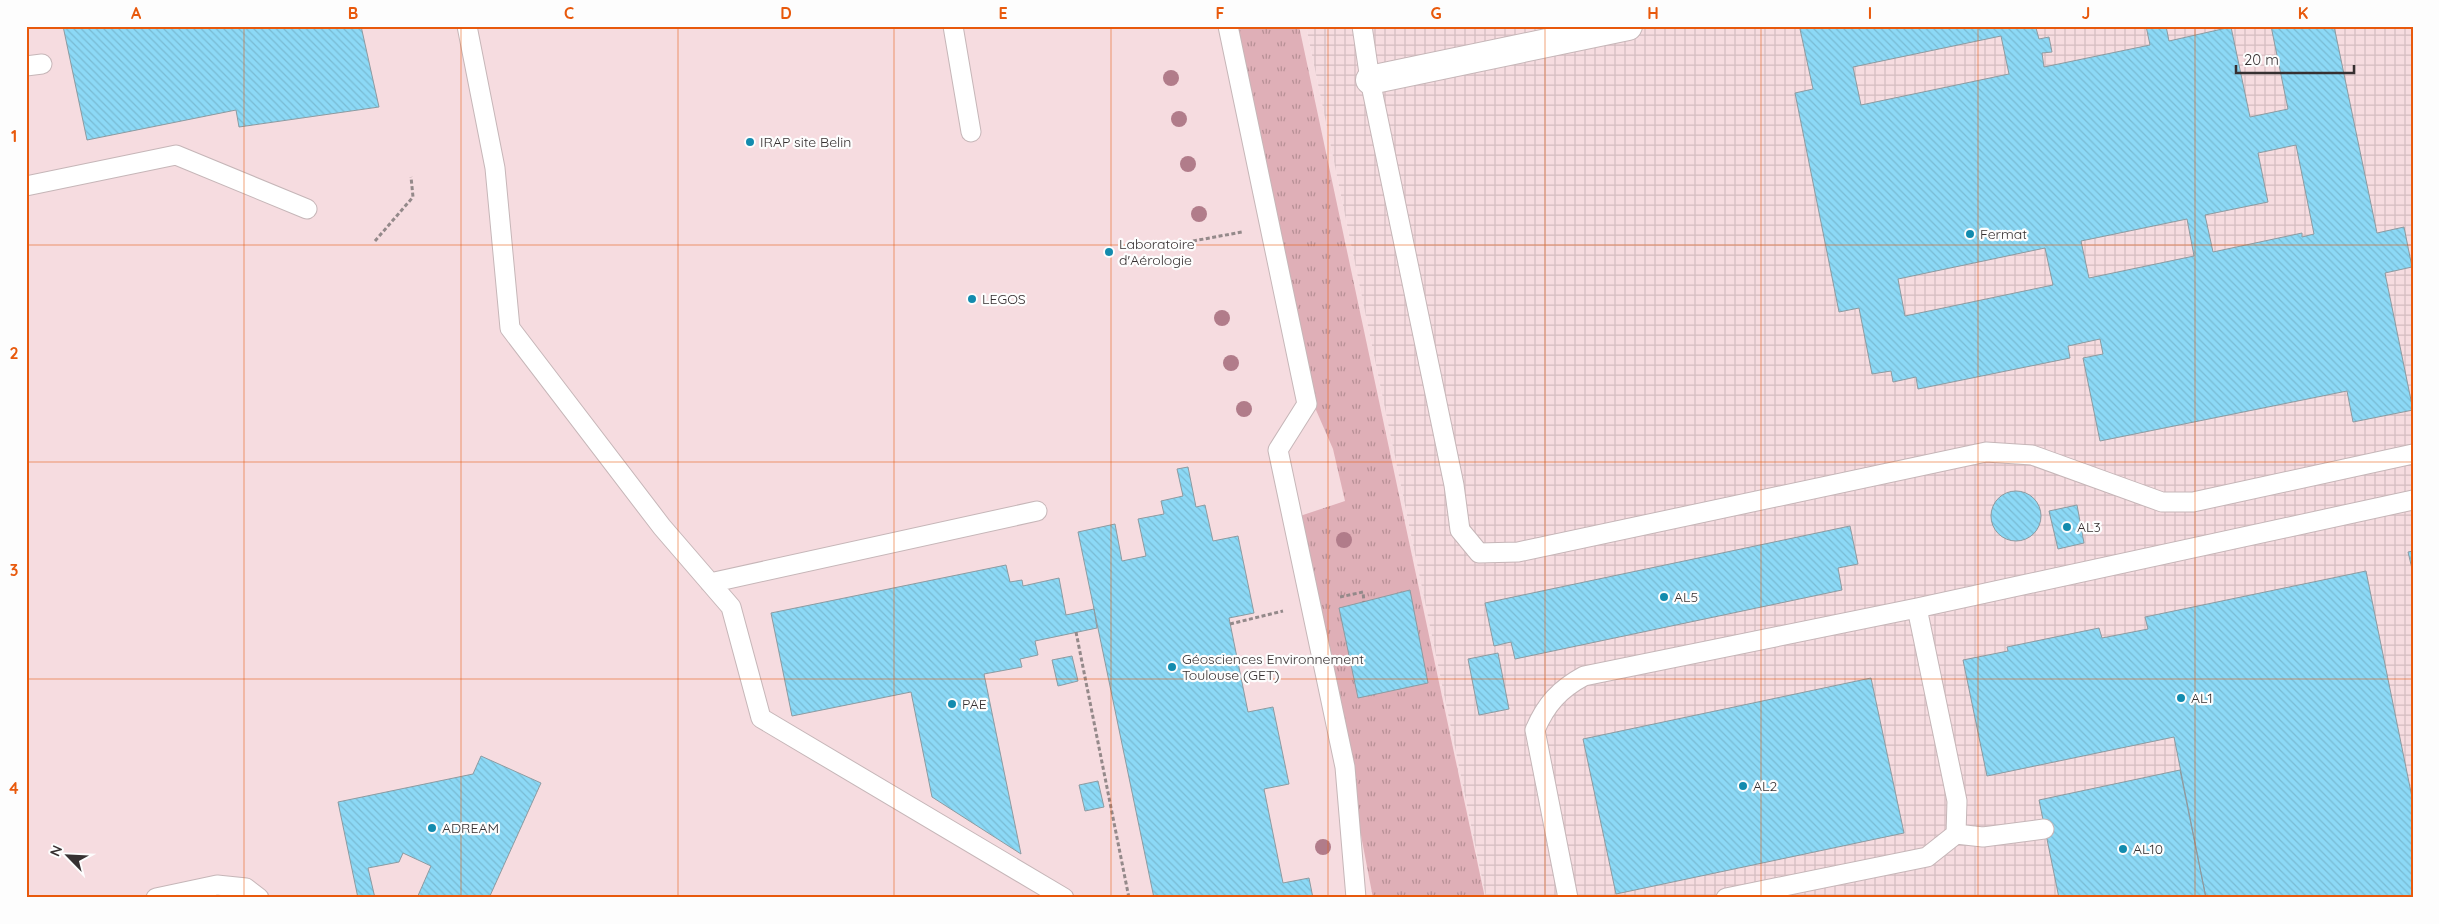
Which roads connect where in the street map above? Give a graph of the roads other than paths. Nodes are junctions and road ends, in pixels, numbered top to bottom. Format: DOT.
graph roads {
  1 [pos="467,26"];
  2 [pos="953,26"];
  3 [pos="1228,26"];
  4 [pos="1362,26"];
  5 [pos="1628,26"];
  6 [pos="1370,80"];
  7 [pos="971,132"];
  8 [pos="26,186"];
  9 [pos="307,209"];
  10 [pos="2413,454"];
  11 [pos="2413,500"];
  12 [pos="1038,511"];
  13 [pos="710,583"];
  14 [pos="1917,608"];
  15 [pos="2044,829"];
  16 [pos="1956,834"];
  17 [pos="156,898"];
  18 [pos="259,898"];
  19 [pos="1064,898"];
  20 [pos="1356,898"];
  21 [pos="1568,898"];
  22 [pos="1726,898"];
  1 -- 13 [label="lane"];
  2 -- 7 [label="lane"];
  3 -- 20 [label="lane"];
  4 -- 6 [label="lane"];
  5 -- 6 [label="street"];
  6 -- 10 [label="lane"];
  8 -- 9 [label="lane"];
  11 -- 14 [label="lane"];
  12 -- 13 [label="lane"];
  13 -- 19 [label="lane"];
  14 -- 16 [label="lane"];
  14 -- 21 [label="lane"];
  15 -- 16 [label="lane"];
  16 -- 22 [label="lane"];
  17 -- 18 [label="lane"];
}
